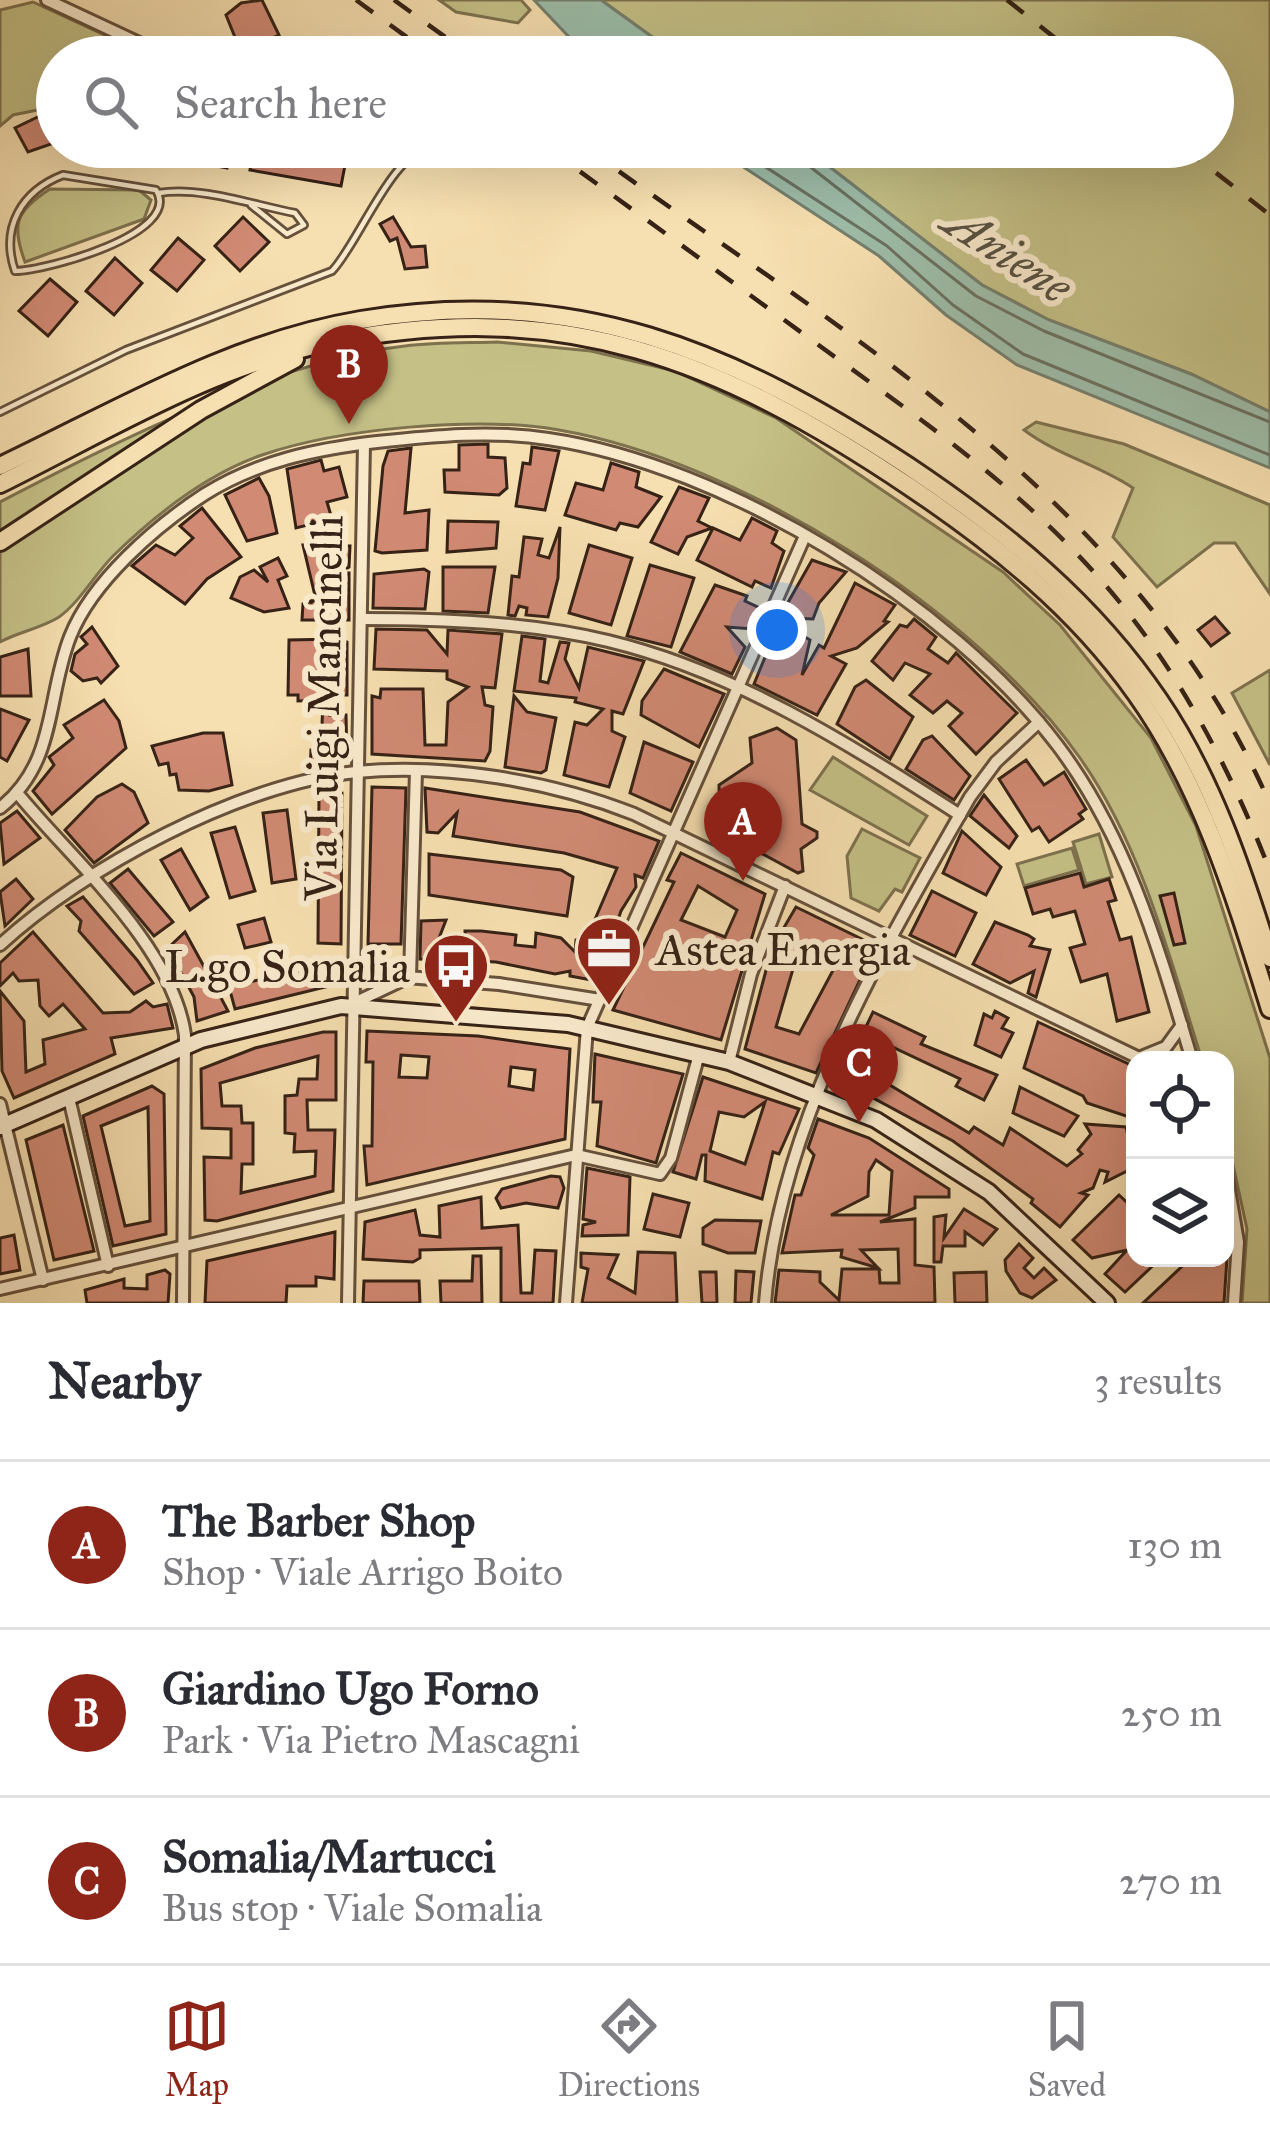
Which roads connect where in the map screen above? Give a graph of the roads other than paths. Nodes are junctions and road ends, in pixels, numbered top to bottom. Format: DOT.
graph roads {
  1 [pos="47,0"];
  2 [pos="124,36"];
  3 [pos="402,168"];
  4 [pos="159,193"];
  5 [pos="251,205"];
  6 [pos="9,259"];
  7 [pos="0,261"];
  8 [pos="15,271"];
  9 [pos="0,274"];
  10 [pos="332,342"];
  11 [pos="0,412"];
  12 [pos="364,444"];
  13 [pos="0,466"];
  14 [pos="0,484"];
  15 [pos="805,536"];
  16 [pos="0,542"];
  17 [pos="362,619"];
  18 [pos="739,688"];
  19 [pos="1040,722"];
  20 [pos="416,771"];
  21 [pos="358,772"];
  22 [pos="18,794"];
  23 [pos="0,808"];
  24 [pos="960,815"];
  25 [pos="675,832"];
  26 [pos="89,877"];
  27 [pos="785,886"];
  28 [pos="895,939"];
  29 [pos="0,945"];
  30 [pos="1270,958"];
  31 [pos="353,974"];
  32 [pos="410,976"];
  33 [pos="600,1000"];
  34 [pos="352,1004"];
  35 [pos="1270,1009"];
  36 [pos="1182,1025"];
  37 [pos="587,1028"];
  38 [pos="182,1049"];
  39 [pos="1159,1051"];
  40 [pos="1189,1051"];
  41 [pos="1126,1052"];
  42 [pos="699,1054"];
  43 [pos="729,1062"];
  44 [pos="817,1093"];
  45 [pos="69,1098"];
  46 [pos="0,1104"];
  47 [pos="4,1125"];
  48 [pos="576,1155"];
  49 [pos="350,1208"];
  50 [pos="1234,1219"];
  51 [pos="185,1248"];
  52 [pos="107,1266"];
  53 [pos="43,1280"];
  54 [pos="0,1289"];
  55 [pos="183,1303"];
  56 [pos="348,1303"];
  57 [pos="566,1303"];
  58 [pos="765,1303"];
  59 [pos="1107,1303"];
  60 [pos="1234,1303"];
  1 -- 2 [label="street"];
  3 -- 11 [label="lane"];
  4 -- 5 [label="lane"];
  4 -- 6 [label="lane"];
  4 -- 8 [label="lane"];
  5 -- 5 [label="lane"];
  6 -- 7 [label="lane"];
  6 -- 8 [label="lane"];
  8 -- 9 [label="lane"];
  10 -- 14 [label="highway"];
  10 -- 16 [label="highway"];
  10 -- 35 [label="highway"];
  12 -- 15 [label="street"];
  12 -- 17 [label="street, Via Luigi Mancinelli"];
  12 -- 22 [label="street"];
  13 -- 30 [label="highway"];
  15 -- 18 [label="street"];
  15 -- 19 [label="street"];
  17 -- 18 [label="street"];
  17 -- 21 [label="street, Via Luigi Mancinelli"];
  18 -- 24 [label="street"];
  18 -- 25 [label="street"];
  19 -- 24 [label="street"];
  19 -- 36 [label="street"];
  20 -- 21 [label="street"];
  20 -- 25 [label="street"];
  20 -- 32 [label="street"];
  21 -- 26 [label="street"];
  21 -- 31 [label="street, Via Luigi Mancinelli"];
  22 -- 23 [label="street"];
  22 -- 26 [label="street"];
  24 -- 28 [label="street"];
  25 -- 27 [label="street"];
  25 -- 33 [label="street"];
  26 -- 29 [label="street"];
  26 -- 38 [label="street"];
  27 -- 28 [label="street"];
  27 -- 43 [label="street"];
  28 -- 41 [label="street"];
  28 -- 44 [label="street"];
  31 -- 32 [label="street"];
  31 -- 34 [label="street, Via Luigi Mancinelli"];
  32 -- 33 [label="street"];
  32 -- 34 [label="street"];
  33 -- 37 [label="street"];
  34 -- 37 [label="main road"];
  34 -- 38 [label="main road"];
  34 -- 49 [label="street, Via Luigi Mancinelli"];
  36 -- 39 [label="street"];
  36 -- 40 [label="street"];
  37 -- 42 [label="main road"];
  37 -- 48 [label="street"];
  38 -- 45 [label="main road"];
  38 -- 51 [label="street"];
  42 -- 43 [label="main road"];
  42 -- 48 [label="street"];
  43 -- 44 [label="main road"];
  44 -- 58 [label="street"];
  44 -- 59 [label="main road"];
  45 -- 47 [label="main road"];
  45 -- 52 [label="street"];
  46 -- 47 [label="street"];
  47 -- 53 [label="street"];
  48 -- 49 [label="street"];
  48 -- 57 [label="street"];
  49 -- 51 [label="street"];
  49 -- 56 [label="street, Via Luigi Mancinelli"];
  50 -- 60 [label="street"];
  51 -- 52 [label="street"];
  51 -- 55 [label="street"];
  52 -- 53 [label="street"];
  53 -- 54 [label="street"];
}
